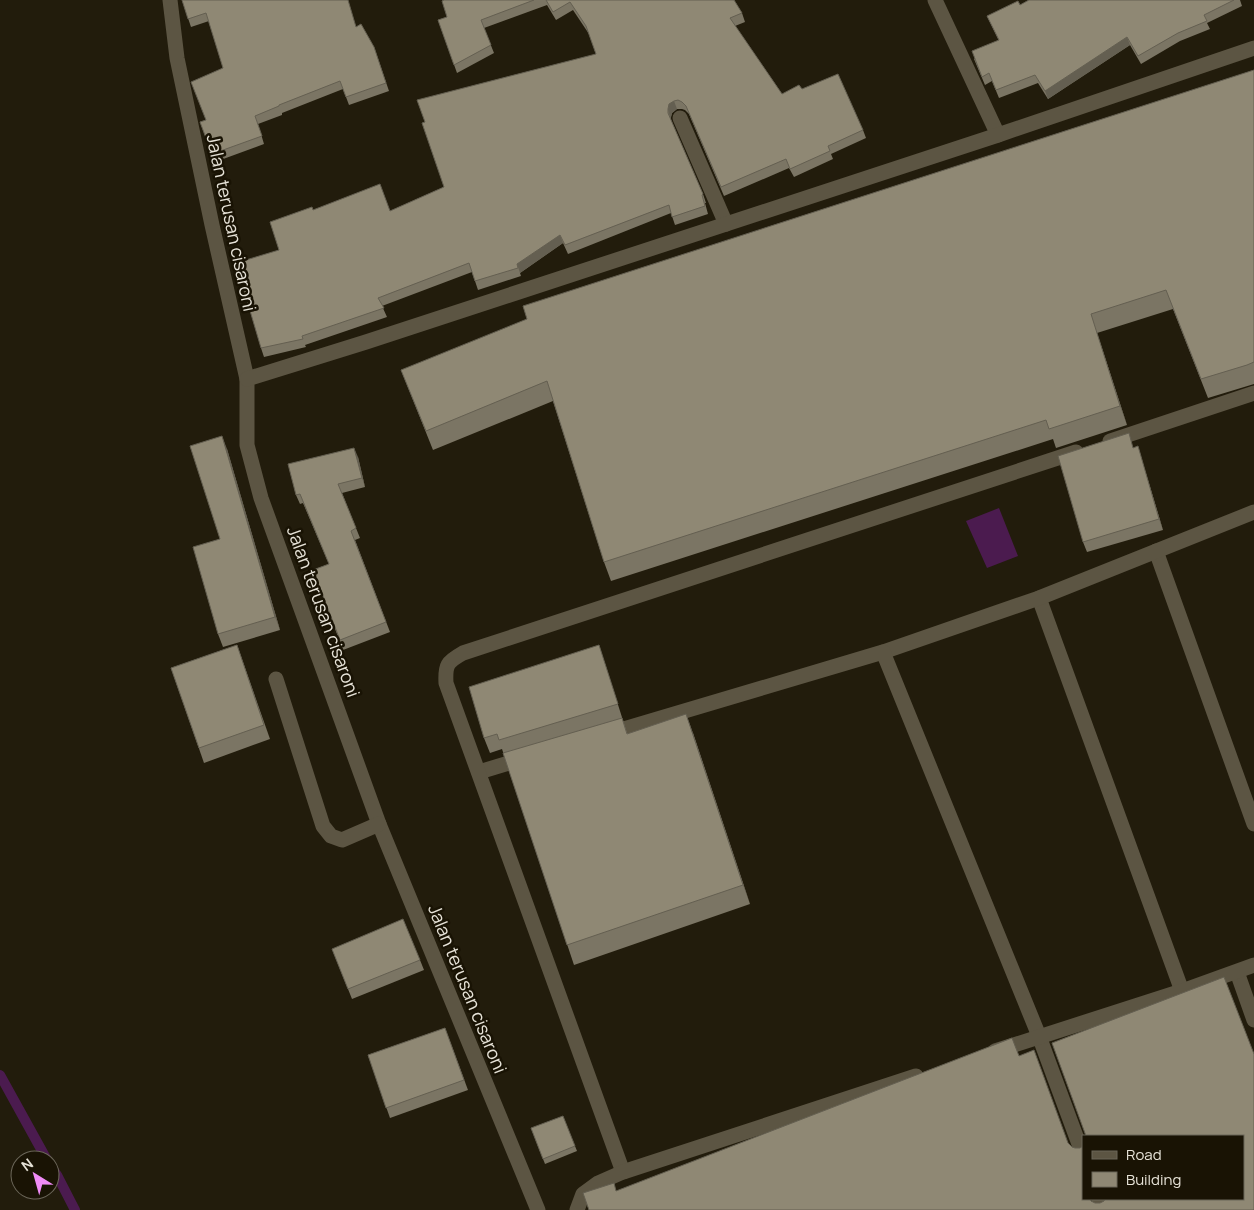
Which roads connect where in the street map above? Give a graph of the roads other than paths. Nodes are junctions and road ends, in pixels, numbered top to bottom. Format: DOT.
graph roads {
  1 [pos="170,0"];
  2 [pos="935,0"];
  3 [pos="1254,48"];
  4 [pos="680,118"];
  5 [pos="998,135"];
  6 [pos="726,224"];
  7 [pos="247,379"];
  8 [pos="1254,393"];
  9 [pos="1254,512"];
  10 [pos="1156,550"];
  11 [pos="1039,598"];
  12 [pos="883,652"];
  13 [pos="276,679"];
  14 [pos="592,738"];
  15 [pos="535,755"];
  16 [pos="479,772"];
  17 [pos="379,824"];
  18 [pos="1254,824"];
  19 [pos="1254,966"];
  20 [pos="1237,972"];
  21 [pos="1182,991"];
  22 [pos="1254,1020"];
  23 [pos="1039,1036"];
  24 [pos="982,1055"];
  25 [pos="926,1073"];
  26 [pos="1082,1152"];
  27 [pos="623,1172"];
  28 [pos="538,1210"];
  29 [pos="577,1210"];
  1 -- 7 [label="street, Jalan terusan cisaroni"];
  2 -- 5 [label="street"];
  3 -- 5 [label="street"];
  4 -- 6 [label="street"];
  5 -- 6 [label="street"];
  6 -- 7 [label="street"];
  7 -- 17 [label="street, Jalan terusan cisaroni"];
  8 -- 16 [label="street"];
  9 -- 10 [label="street"];
  10 -- 11 [label="street"];
  10 -- 18 [label="street"];
  11 -- 12 [label="street"];
  11 -- 21 [label="street"];
  12 -- 14 [label="street"];
  12 -- 23 [label="street"];
  13 -- 17 [label="street"];
  15 -- 16 [label="street"];
  16 -- 27 [label="street"];
  17 -- 28 [label="street, Jalan terusan cisaroni"];
  19 -- 20 [label="street"];
  20 -- 21 [label="street"];
  20 -- 22 [label="street"];
  21 -- 23 [label="street"];
  23 -- 24 [label="street"];
  23 -- 26 [label="street"];
  25 -- 27 [label="street"];
  27 -- 29 [label="street"];
}
